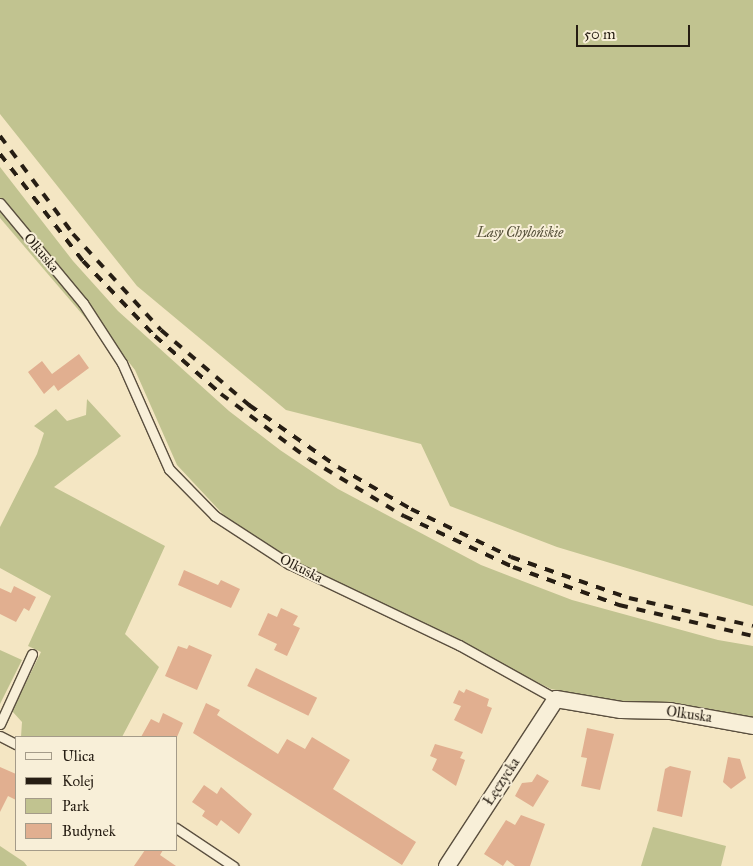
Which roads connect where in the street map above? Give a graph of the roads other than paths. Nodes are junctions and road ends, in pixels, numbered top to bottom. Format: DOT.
graph roads {
  1 [pos="0,203"];
  2 [pos="32,654"];
  3 [pos="556,699"];
  4 [pos="0,724"];
  5 [pos="753,726"];
  6 [pos="0,736"];
  7 [pos="15,744"];
  8 [pos="178,829"];
  9 [pos="450,865"];
  10 [pos="233,866"];
  1 -- 3 [label="lane, Olkuska"];
  2 -- 4 [label="lane"];
  3 -- 5 [label="street, Olkuska"];
  3 -- 9 [label="street, Łęczycka"];
  6 -- 7 [label="lane"];
  8 -- 10 [label="lane"];
}
